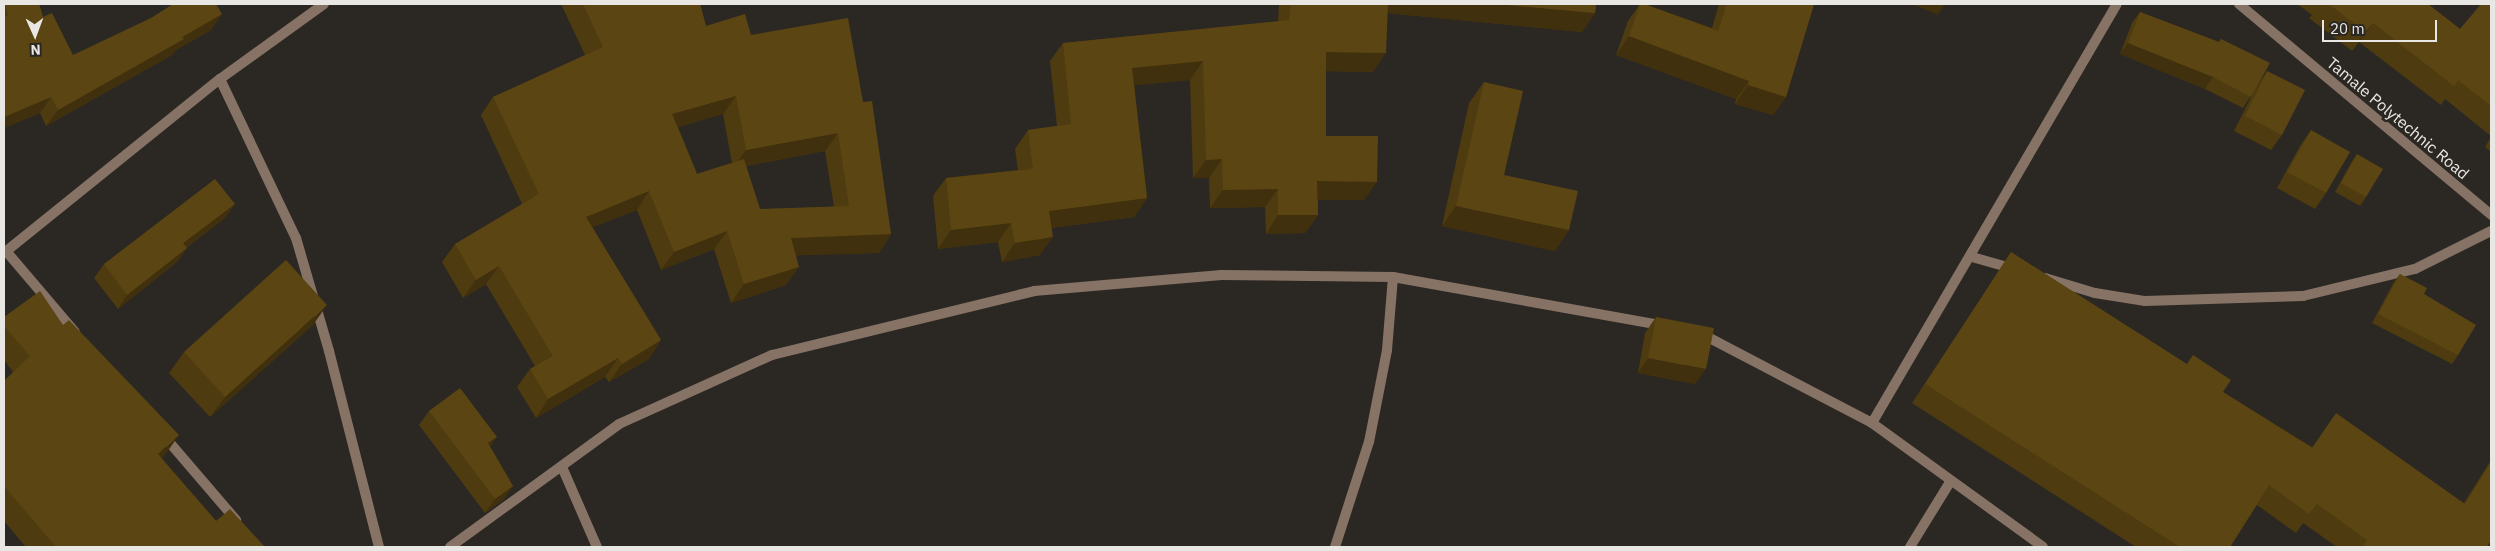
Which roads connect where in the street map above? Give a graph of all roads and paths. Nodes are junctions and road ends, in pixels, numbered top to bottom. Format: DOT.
graph roads {
  1 [pos="324,4"];
  2 [pos="2117,4"];
  3 [pos="2239,4"];
  4 [pos="220,78"];
  5 [pos="2491,215"];
  6 [pos="2491,231"];
  7 [pos="5,252"];
  8 [pos="1972,257"];
  9 [pos="1394,277"];
  10 [pos="1672,328"];
  11 [pos="1691,331"];
  12 [pos="84,342"];
  13 [pos="1872,423"];
  14 [pos="155,426"];
  15 [pos="562,467"];
  16 [pos="1950,482"];
  17 [pos="246,532"];
  18 [pos="379,547"];
  19 [pos="450,547"];
  20 [pos="597,547"];
  21 [pos="1335,547"];
  22 [pos="1910,547"];
  23 [pos="2043,547"];
  1 -- 4 [label="street"];
  2 -- 8 [label="street"];
  3 -- 5 [label="street, Tamale Polytechnic Road"];
  4 -- 7 [label="street"];
  4 -- 18 [label="street"];
  6 -- 8 [label="street"];
  7 -- 12 [label="street"];
  8 -- 13 [label="street"];
  9 -- 10 [label="street"];
  9 -- 15 [label="street"];
  9 -- 21 [label="street"];
  11 -- 13 [label="street"];
  13 -- 16 [label="street"];
  14 -- 17 [label="street"];
  15 -- 19 [label="street"];
  15 -- 20 [label="street"];
  16 -- 22 [label="street"];
  16 -- 23 [label="street"];
}
